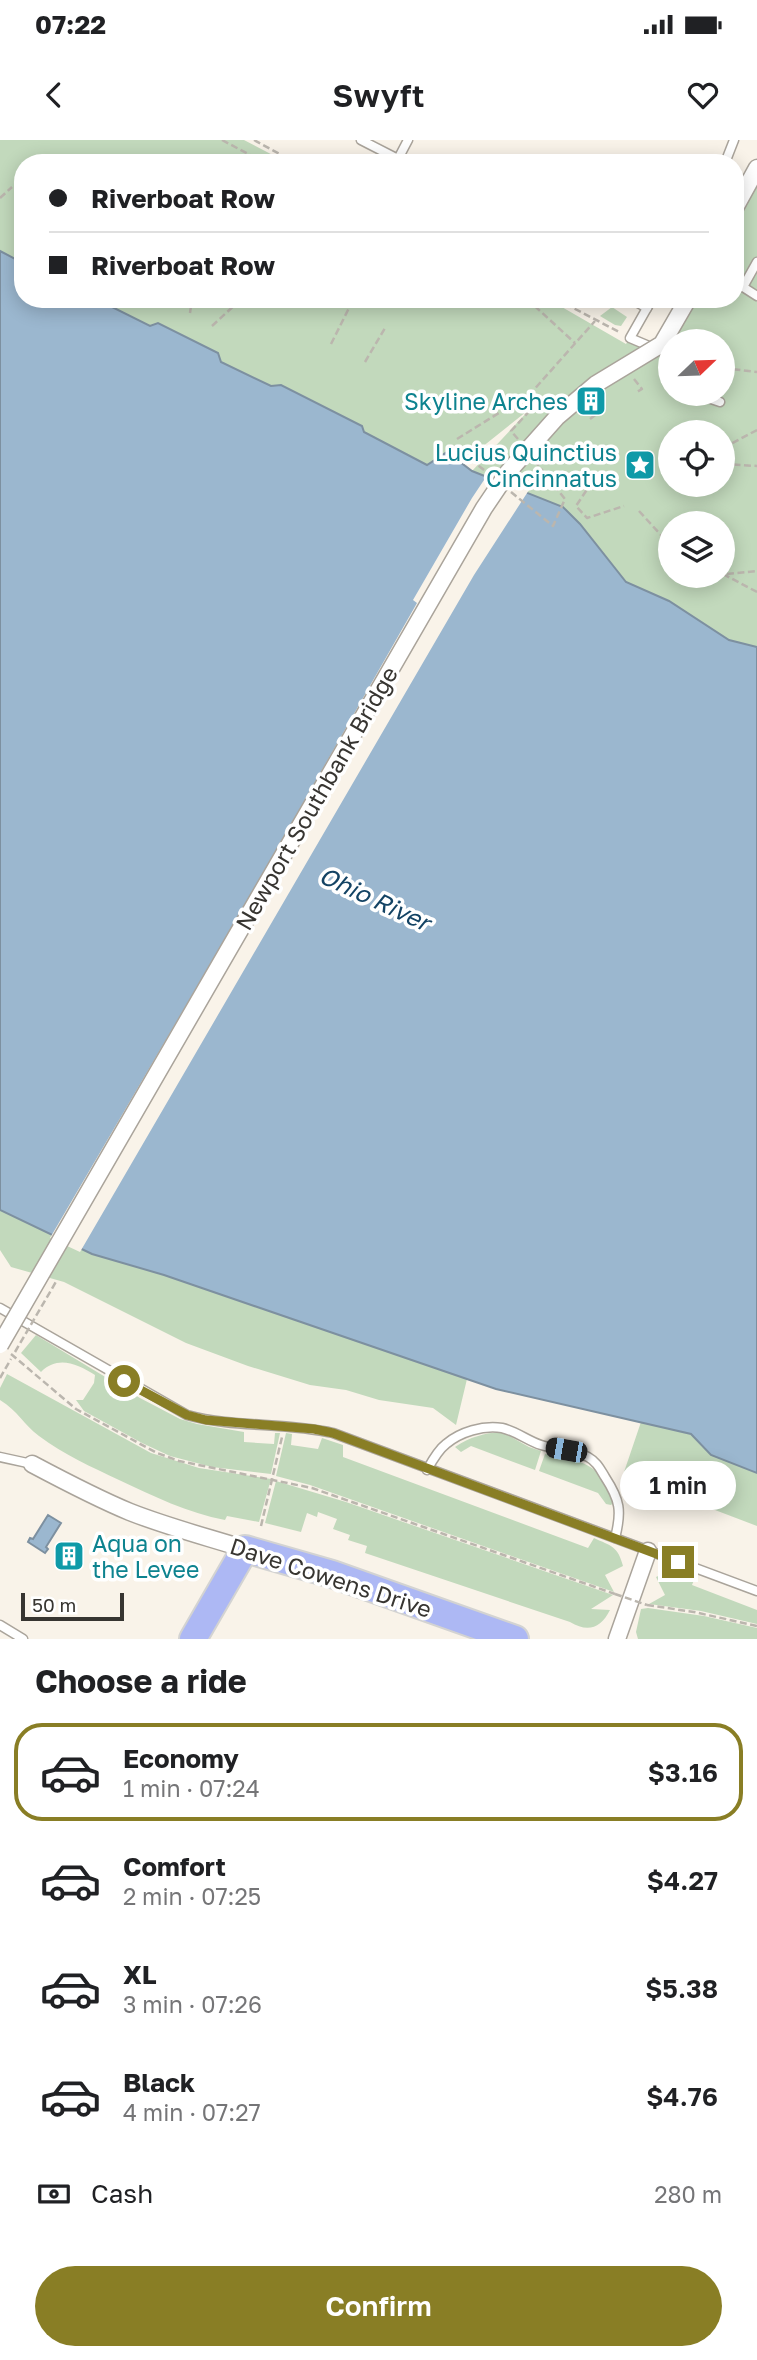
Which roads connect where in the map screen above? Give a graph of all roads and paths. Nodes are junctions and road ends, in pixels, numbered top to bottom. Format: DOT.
graph roads {
  1 [pos="222,140"];
  2 [pos="254,140"];
  3 [pos="361,140"];
  4 [pos="248,154"];
  5 [pos="280,154"];
  6 [pos="388,154"];
  7 [pos="757,168"];
  8 [pos="12,187"];
  9 [pos="744,192"];
  10 [pos="0,198"];
  11 [pos="757,262"];
  12 [pos="744,281"];
  13 [pos="190,308"];
  14 [pos="231,308"];
  15 [pos="349,308"];
  16 [pos="537,308"];
  17 [pos="572,308"];
  18 [pos="646,308"];
  19 [pos="683,308"];
  20 [pos="190,313"];
  21 [pos="595,321"];
  22 [pos="212,326"];
  23 [pos="385,328"];
  24 [pos="630,338"];
  25 [pos="575,343"];
  26 [pos="331,344"];
  27 [pos="658,351"];
  28 [pos="365,362"];
  29 [pos="735,369"];
  30 [pos="757,372"];
  31 [pos="642,389"];
  32 [pos="635,393"];
  33 [pos="603,409"];
  34 [pos="590,419"];
  35 [pos="757,430"];
  36 [pos="457,439"];
  37 [pos="735,442"];
  38 [pos="735,465"];
  39 [pos="757,466"];
  40 [pos="598,473"];
  41 [pos="624,506"];
  42 [pos="639,511"];
  43 [pos="658,532"];
  44 [pos="757,571"];
  45 [pos="735,574"];
  46 [pos="735,581"];
  47 [pos="757,592"];
  48 [pos="0,1308"];
  49 [pos="3,1348"];
  50 [pos="11,1359"];
  51 [pos="0,1378"];
  52 [pos="285,1426"];
  53 [pos="0,1457"];
  54 [pos="32,1464"];
  55 [pos="427,1470"];
  56 [pos="273,1478"];
  57 [pos="261,1526"];
  58 [pos="615,1538"];
  59 [pos="245,1549"];
  60 [pos="648,1551"];
  61 [pos="757,1591"];
  62 [pos="0,1625"];
  63 [pos="757,1626"];
  64 [pos="23,1639"];
  65 [pos="194,1639"];
  66 [pos="515,1639"];
  67 [pos="617,1639"];
  1 -- 4 [label="path"];
  2 -- 5 [label="path"];
  3 -- 6 [label="lane"];
  7 -- 9 [label="street"];
  8 -- 10 [label="path"];
  11 -- 12 [label="lane"];
  13 -- 20 [label="path"];
  14 -- 22 [label="path"];
  15 -- 26 [label="path"];
  16 -- 25 [label="path"];
  17 -- 21 [label="path"];
  18 -- 24 [label="lane"];
  19 -- 49 [label="street, Newport Southbank Bridge, bridge"];
  21 -- 24 [label="path"];
  21 -- 25 [label="path"];
  23 -- 28 [label="path"];
  24 -- 27 [label="lane"];
  25 -- 36 [label="path"];
  29 -- 30 [label="path"];
  31 -- 32 [label="path"];
  33 -- 34 [label="path"];
  35 -- 37 [label="path"];
  38 -- 39 [label="path"];
  40 -- 41 [label="path"];
  42 -- 43 [label="path"];
  44 -- 45 [label="path"];
  46 -- 47 [label="path"];
  48 -- 52 [label="lane"];
  49 -- 56 [label="path"];
  50 -- 51 [label="path"];
  52 -- 55 [label="lane"];
  52 -- 56 [label="path"];
  53 -- 54 [label="lane"];
  54 -- 59 [label="street, Dave Cowens Drive"];
  55 -- 58 [label="lane"];
  55 -- 58 [label="lane"];
  56 -- 57 [label="path"];
  56 -- 63 [label="path, bridge"];
  58 -- 60 [label="lane"];
  59 -- 65 [label="main road"];
  59 -- 66 [label="main road, Dave Cowens Drive"];
  60 -- 61 [label="lane"];
  60 -- 67 [label="street"];
  62 -- 64 [label="lane"];
}
